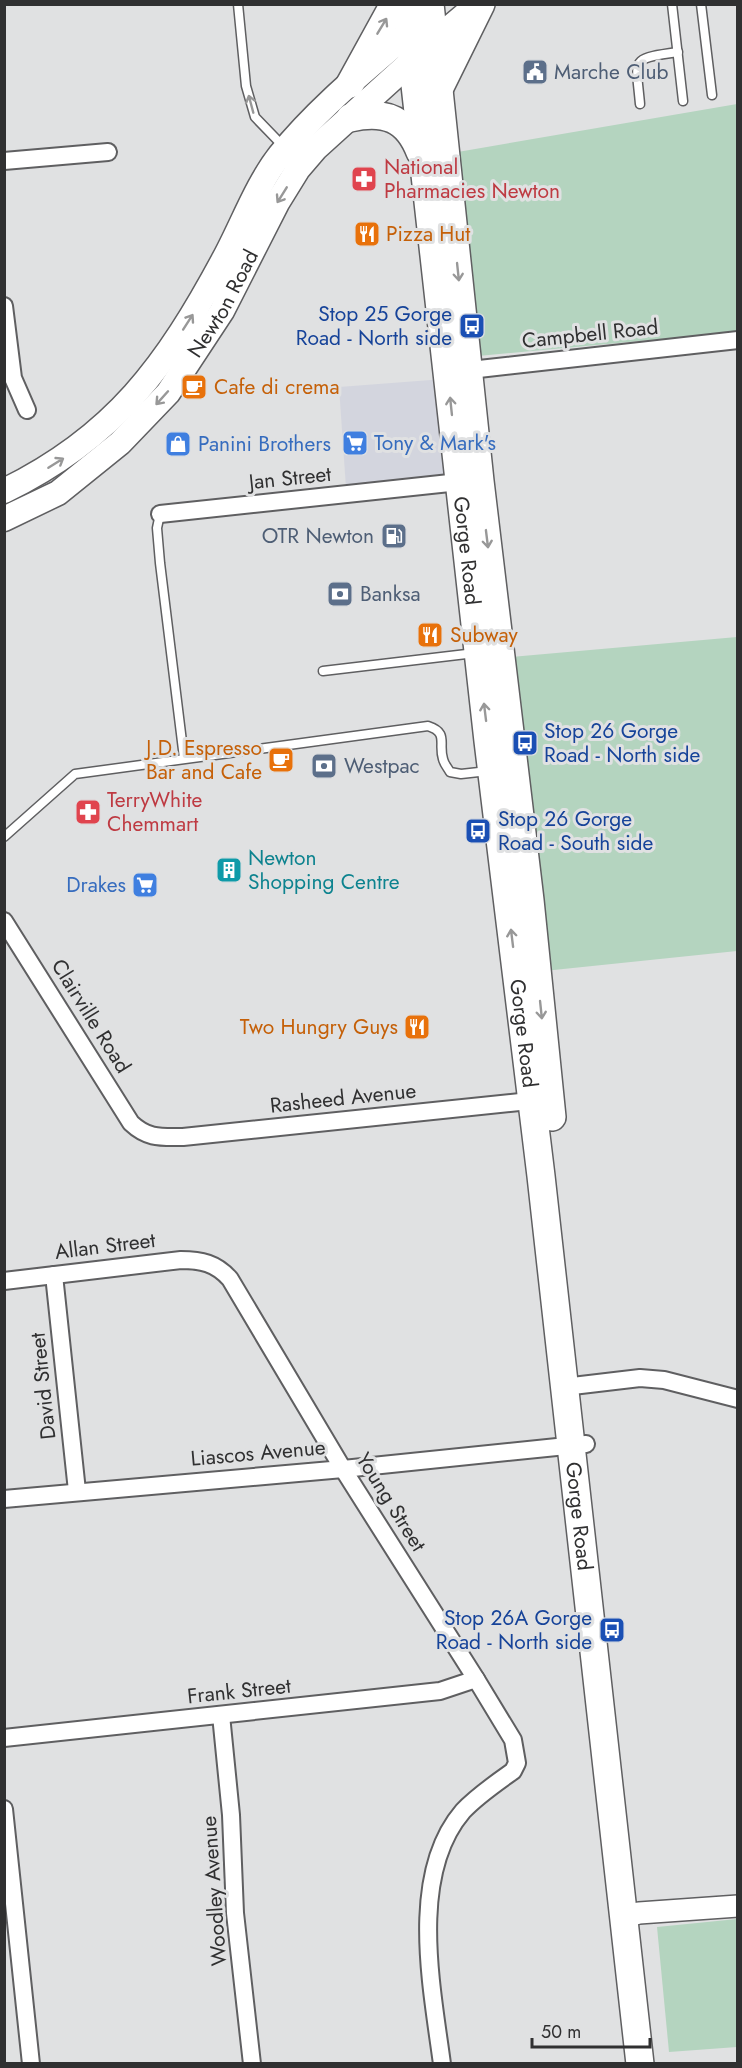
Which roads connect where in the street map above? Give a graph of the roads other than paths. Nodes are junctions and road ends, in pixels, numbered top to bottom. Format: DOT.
graph roads {
  1 [pos="238,4"];
  2 [pos="394,4"];
  3 [pos="480,4"];
  4 [pos="672,4"];
  5 [pos="701,4"];
  6 [pos="427,7"];
  7 [pos="422,36"];
  8 [pos="678,52"];
  9 [pos="412,60"];
  10 [pos="350,84"];
  11 [pos="439,88"];
  12 [pos="712,95"];
  13 [pos="683,101"];
  14 [pos="640,104"];
  15 [pos="350,118"];
  16 [pos="286,149"];
  17 [pos="108,152"];
  18 [pos="423,159"];
  19 [pos="4,161"];
  20 [pos="4,306"];
  21 [pos="738,340"];
  22 [pos="458,371"];
  23 [pos="27,410"];
  24 [pos="470,482"];
  25 [pos="4,491"];
  26 [pos="160,514"];
  27 [pos="4,519"];
  28 [pos="497,626"];
  29 [pos="479,653"];
  30 [pos="323,671"];
  31 [pos="184,758"];
  32 [pos="492,770"];
  33 [pos="516,784"];
  34 [pos="4,837"];
  35 [pos="4,921"];
  36 [pos="541,1100"];
  37 [pos="142,1133"];
  38 [pos="210,1263"];
  39 [pos="54,1275"];
  40 [pos="4,1281"];
  41 [pos="572,1386"];
  42 [pos="738,1400"];
  43 [pos="578,1444"];
  44 [pos="342,1469"];
  45 [pos="76,1491"];
  46 [pos="4,1499"];
  47 [pos="477,1679"];
  48 [pos="221,1715"];
  49 [pos="4,1738"];
  50 [pos="4,1809"];
  51 [pos="738,1906"];
  52 [pos="632,1915"];
  53 [pos="12,1962"];
  54 [pos="32,2064"];
  55 [pos="252,2064"];
  56 [pos="442,2064"];
  57 [pos="640,2064"];
  58 [pos="656,2064"];
  16 -- 1 [label="lane, one-way"];
  10 -- 2 [label="main road, one-way"];
  3 -- 7 [label="main road, Newton Road"];
  3 -- 11 [label="main road"];
  4 -- 8 [label="lane"];
  5 -- 12 [label="lane"];
  6 -- 7 [label="main road, Gorge Road"];
  7 -- 9 [label="main road, Gorge Road"];
  7 -- 10 [label="main road, Newton Road"];
  7 -- 11 [label="main road, Gorge Road"];
  8 -- 13 [label="lane"];
  8 -- 14 [label="lane"];
  9 -- 15 [label="main road, Newton Road"];
  9 -- 18 [label="main road, Gorge Road"];
  10 -- 16 [label="main road, Newton Road"];
  11 -- 22 [label="main road, Gorge Road, one-way"];
  15 -- 18 [label="main road"];
  15 -- 27 [label="main road, Newton Road, one-way"];
  25 -- 16 [label="main road, Newton Road, one-way"];
  17 -- 19 [label="street"];
  18 -- 22 [label="main road, Gorge Road"];
  20 -- 23 [label="street"];
  21 -- 22 [label="street, Campbell Road"];
  22 -- 24 [label="main road, Gorge Road"];
  24 -- 26 [label="street, Jan Street"];
  24 -- 28 [label="main road, Gorge Road, one-way"];
  24 -- 29 [label="main road, Gorge Road"];
  26 -- 31 [label="lane"];
  28 -- 29 [label="main road"];
  28 -- 33 [label="main road, Gorge Road"];
  29 -- 30 [label="lane"];
  32 -- 29 [label="main road, Gorge Road, one-way"];
  31 -- 32 [label="lane"];
  31 -- 34 [label="lane"];
  32 -- 33 [label="main road"];
  36 -- 32 [label="main road, Gorge Road, one-way"];
  33 -- 36 [label="main road, Gorge Road, one-way"];
  35 -- 37 [label="street, Clairville Road"];
  36 -- 37 [label="street, Rasheed Avenue"];
  36 -- 41 [label="main road, Gorge Road"];
  38 -- 39 [label="street, Allan Street"];
  38 -- 44 [label="street, Young Street"];
  39 -- 40 [label="street, Allan Street"];
  39 -- 45 [label="street, David Street"];
  41 -- 42 [label="street"];
  41 -- 43 [label="main road, Gorge Road"];
  43 -- 44 [label="street, Liascos Avenue"];
  43 -- 52 [label="main road, Gorge Road"];
  44 -- 45 [label="street, Liascos Avenue"];
  44 -- 47 [label="street, Young Street"];
  45 -- 46 [label="street, Liascos Avenue"];
  47 -- 48 [label="street, Frank Street"];
  47 -- 56 [label="street, Young Street"];
  48 -- 49 [label="street, Frank Street"];
  48 -- 55 [label="street, Woodley Avenue"];
  50 -- 53 [label="street"];
  51 -- 52 [label="street"];
  52 -- 57 [label="main road, Gorge Road"];
  52 -- 58 [label="main road, Gorge Road"];
  53 -- 54 [label="street"];
}
